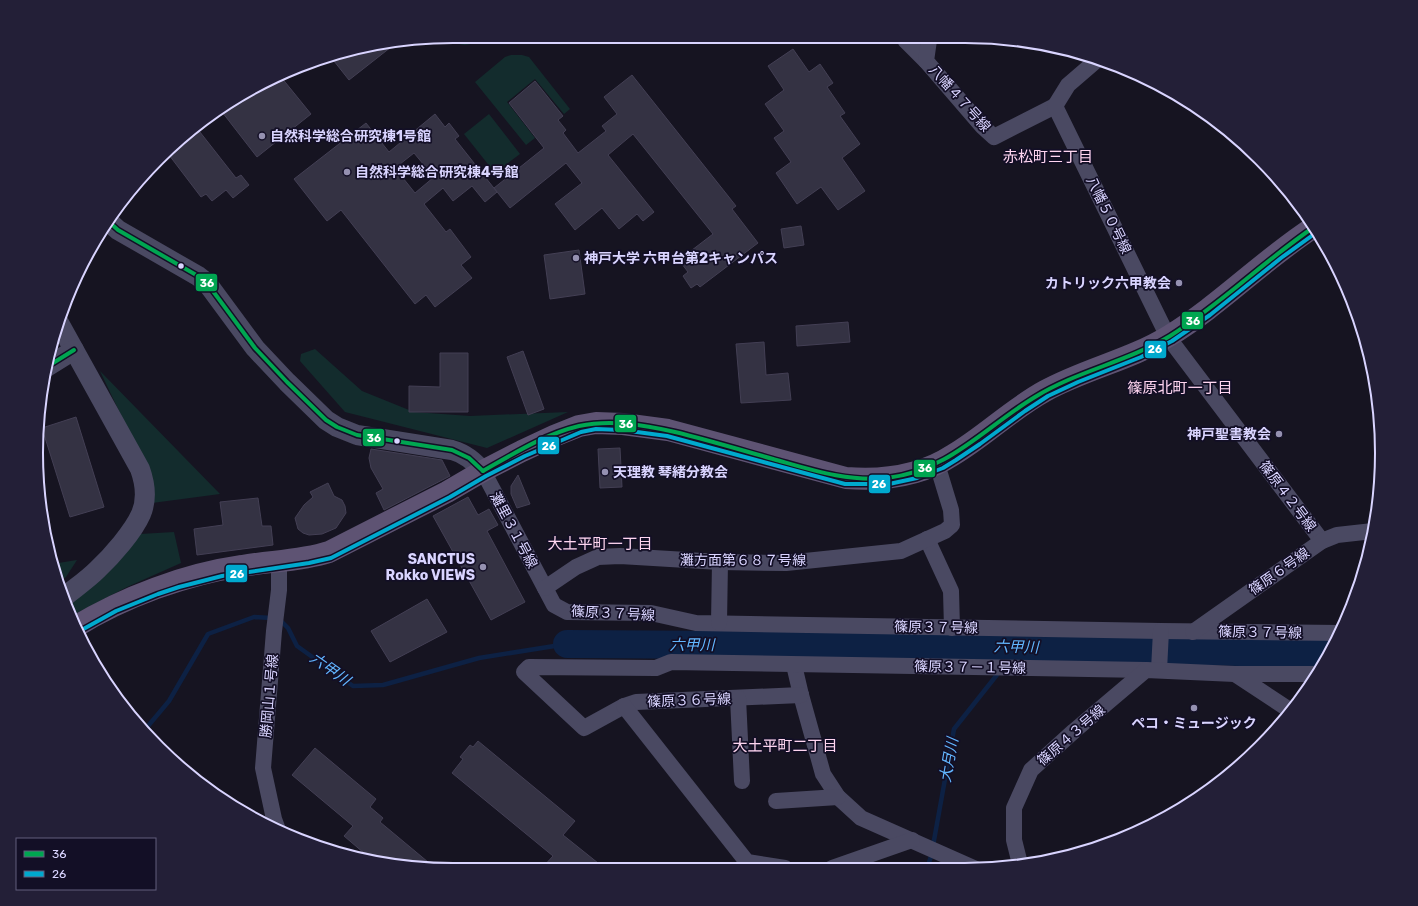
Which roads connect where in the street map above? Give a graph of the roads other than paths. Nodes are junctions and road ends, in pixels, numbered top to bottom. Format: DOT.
graph roads {
  1 [pos="908,43"];
  2 [pos="929,43"];
  3 [pos="926,61"];
  4 [pos="1093,64"];
  5 [pos="1055,106"];
  6 [pos="112,225"];
  7 [pos="1309,230"];
  8 [pos="62,329"];
  9 [pos="1168,337"];
  10 [pos="74,350"];
  11 [pos="53,363"];
  12 [pos="937,464"];
  13 [pos="483,471"];
  14 [pos="1367,532"];
  15 [pos="927,539"];
  16 [pos="1322,541"];
  17 [pos="279,562"];
  18 [pos="720,562"];
  19 [pos="545,588"];
  20 [pos="68,594"];
  21 [pos="718,623"];
  22 [pos="80,624"];
  23 [pos="952,628"];
  24 [pos="1161,631"];
  25 [pos="1193,632"];
  26 [pos="1333,633"];
  27 [pos="794,665"];
  28 [pos="1153,670"];
  29 [pos="1235,674"];
  30 [pos="1310,674"];
  31 [pos="801,695"];
  32 [pos="738,698"];
  33 [pos="624,706"];
  34 [pos="1286,708"];
  35 [pos="584,728"];
  36 [pos="742,781"];
  37 [pos="838,797"];
  38 [pos="776,801"];
  39 [pos="275,822"];
  40 [pos="912,840"];
  41 [pos="1019,859"];
  42 [pos="752,863"];
  43 [pos="846,863"];
  44 [pos="963,863"];
  1 -- 3 [label="street"];
  2 -- 3 [label="street, 八幡４７号線"];
  3 -- 5 [label="street, 八幡４７号線"];
  4 -- 5 [label="street"];
  5 -- 9 [label="street, 八幡５０号線"];
  6 -- 13 [label="street"];
  7 -- 9 [label="main road"];
  8 -- 10 [label="street"];
  9 -- 12 [label="main road"];
  9 -- 16 [label="street, 篠原４２号線"];
  10 -- 11 [label="street"];
  10 -- 20 [label="street"];
  12 -- 13 [label="main road"];
  12 -- 15 [label="street, 灘方面第６８７号線"];
  13 -- 17 [label="main road"];
  13 -- 19 [label="street, 灘里３１号線"];
  14 -- 16 [label="street, 篠原６号線"];
  15 -- 18 [label="street, 灘方面第６８７号線"];
  15 -- 23 [label="street"];
  16 -- 25 [label="street, 篠原６号線"];
  17 -- 22 [label="main road"];
  17 -- 39 [label="street, 勝岡山１号線"];
  18 -- 19 [label="street, 灘方面第６８７号線"];
  18 -- 21 [label="street"];
  19 -- 21 [label="street, 篠原３７号線"];
  21 -- 23 [label="street, 篠原３７号線"];
  23 -- 24 [label="street, 篠原３７号線"];
  24 -- 25 [label="street, 篠原３７号線"];
  24 -- 28 [label="street"];
  25 -- 26 [label="street, 篠原３７号線"];
  27 -- 28 [label="street, 篠原３７－１号線"];
  27 -- 31 [label="street"];
  27 -- 35 [label="street, 篠原３７－１号線"];
  28 -- 29 [label="street, 篠原３７－１号線"];
  28 -- 41 [label="street, 篠原４３号線"];
  29 -- 30 [label="street, 篠原３７－１号線"];
  29 -- 34 [label="street"];
  31 -- 32 [label="street, 篠原３６号線"];
  31 -- 37 [label="street"];
  32 -- 33 [label="street, 篠原３６号線"];
  32 -- 36 [label="street"];
  33 -- 35 [label="street, 篠原３６号線"];
  33 -- 42 [label="street"];
  37 -- 38 [label="street"];
  37 -- 40 [label="street"];
  40 -- 43 [label="street"];
  40 -- 44 [label="street"];
}
